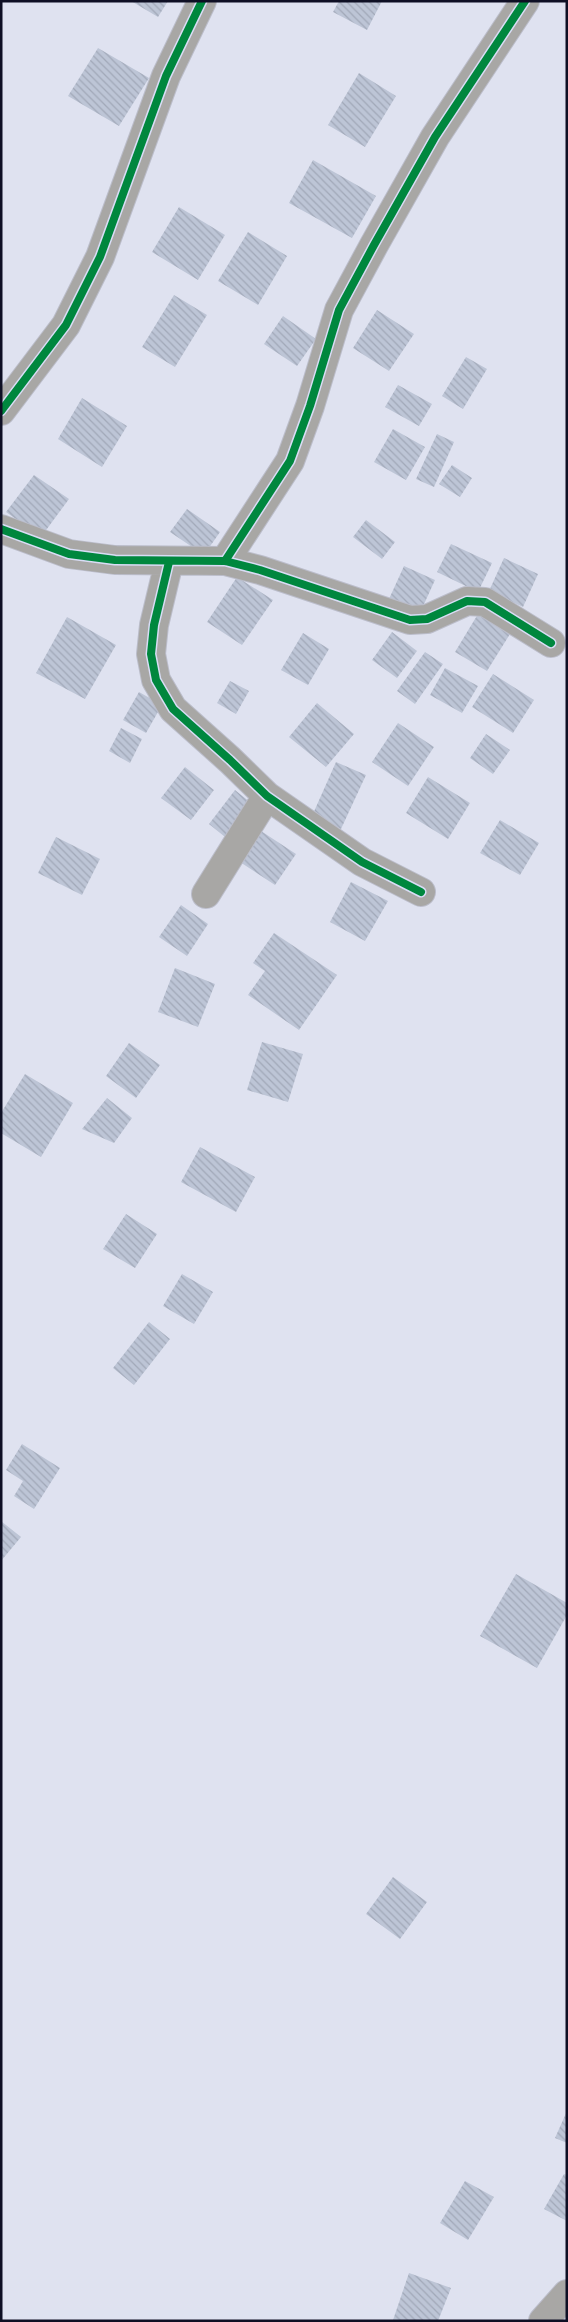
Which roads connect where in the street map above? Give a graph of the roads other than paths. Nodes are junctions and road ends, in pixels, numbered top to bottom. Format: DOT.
graph roads {
  1 [pos="202,1"];
  2 [pos="525,1"];
  3 [pos="1,411"];
  4 [pos="1,529"];
  5 [pos="225,561"];
  6 [pos="169,562"];
  7 [pos="551,643"];
  8 [pos="267,796"];
  9 [pos="422,892"];
  10 [pos="206,894"];
  11 [pos="567,2294"];
  12 [pos="543,2321"];
  1 -- 3 [label="street"];
  2 -- 5 [label="street"];
  4 -- 6 [label="street"];
  5 -- 6 [label="street"];
  5 -- 7 [label="street"];
  6 -- 8 [label="street"];
  8 -- 9 [label="street"];
  8 -- 10 [label="street"];
  11 -- 12 [label="street"];
}
